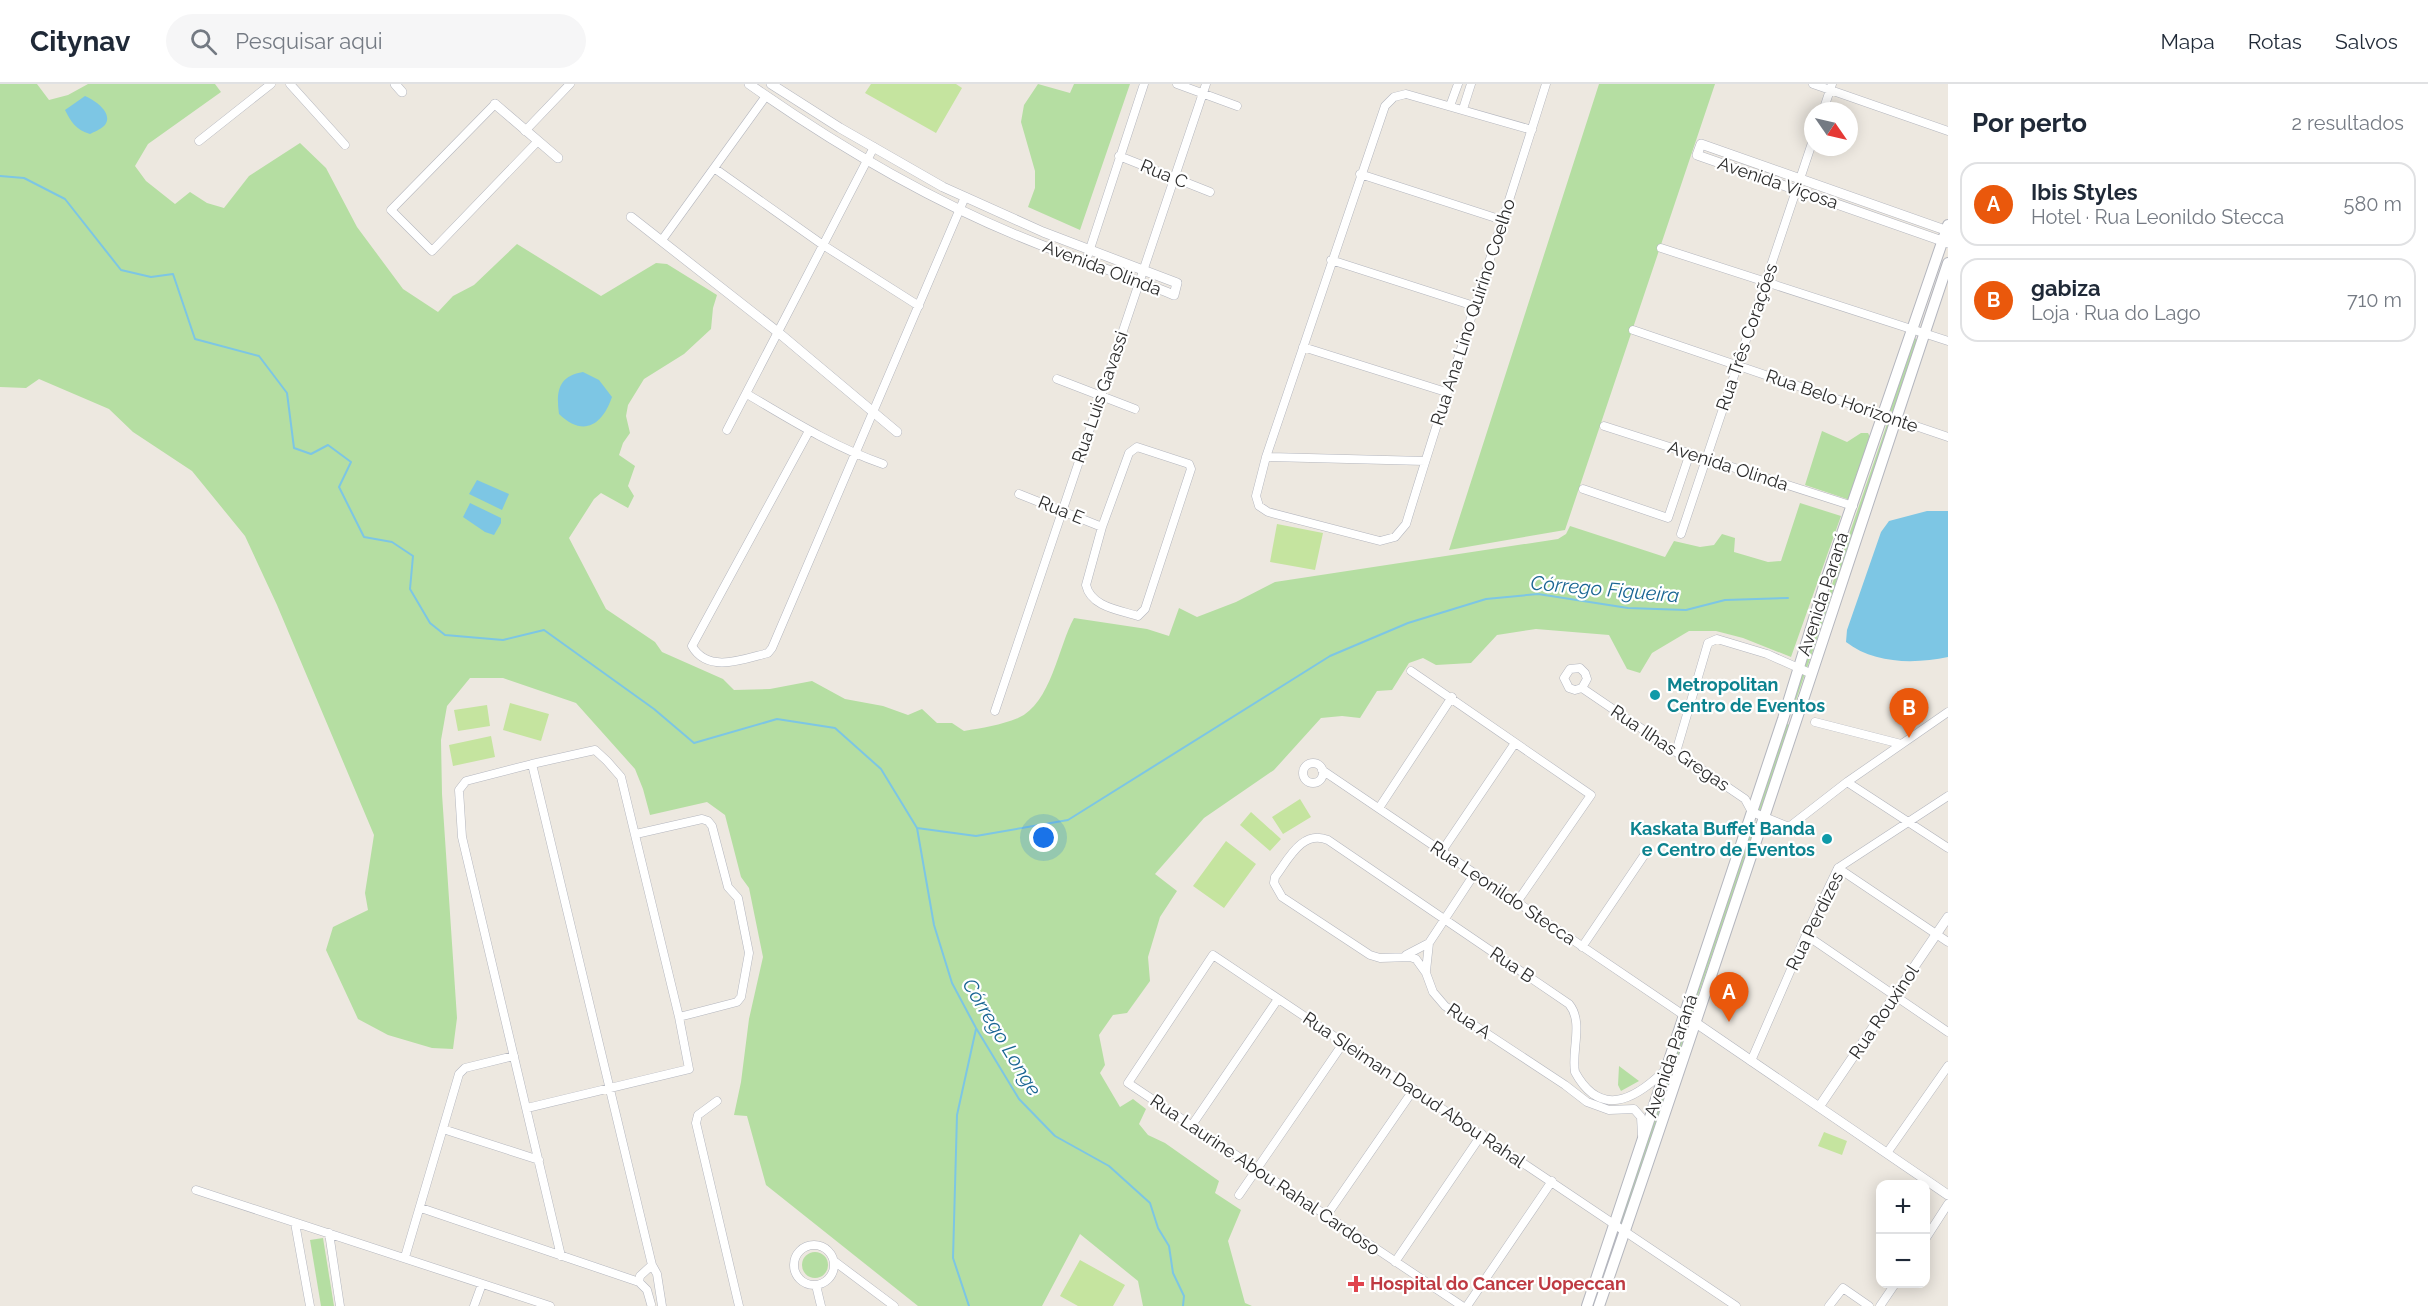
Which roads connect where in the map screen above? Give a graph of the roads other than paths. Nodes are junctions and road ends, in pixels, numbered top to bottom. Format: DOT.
graph roads {
  1 [pos="271,84"];
  2 [pos="290,84"];
  3 [pos="394,84"];
  4 [pos="570,84"];
  5 [pos="749,84"];
  6 [pos="771,84"];
  7 [pos="1144,84"];
  8 [pos="1177,84"];
  9 [pos="1206,84"];
  10 [pos="1458,84"];
  11 [pos="1471,84"];
  12 [pos="1546,84"];
  13 [pos="1812,84"];
  14 [pos="1831,87"];
  15 [pos="785,88"];
  16 [pos="402,92"];
  17 [pos="1202,95"];
  18 [pos="766,96"];
  19 [pos="1826,102"];
  20 [pos="495,105"];
  21 [pos="1237,106"];
  22 [pos="1450,106"];
  23 [pos="1463,109"];
  24 [pos="822,116"];
  25 [pos="815,128"];
  26 [pos="1532,130"];
  27 [pos="525,131"];
  28 [pos="1948,131"];
  29 [pos="199,141"];
  30 [pos="538,141"];
  31 [pos="345,145"];
  32 [pos="874,147"];
  33 [pos="1119,156"];
  34 [pos="1808,156"];
  35 [pos="558,158"];
  36 [pos="865,161"];
  37 [pos="714,168"];
  38 [pos="1360,174"];
  39 [pos="1174,177"];
  40 [pos="1800,178"];
  41 [pos="1796,188"];
  42 [pos="1210,192"];
  43 [pos="965,197"];
  44 [pos="961,210"];
  45 [pos="632,217"];
  46 [pos="1502,220"];
  47 [pos="1947,234"];
  48 [pos="662,240"];
  49 [pos="823,245"];
  50 [pos="1661,248"];
  51 [pos="1089,249"];
  52 [pos="1331,260"];
  53 [pos="1086,261"];
  54 [pos="1948,262"];
  55 [pos="1143,270"];
  56 [pos="1139,281"];
  57 [pos="1765,283"];
  58 [pos="919,306"];
  59 [pos="1474,306"];
  60 [pos="1912,329"];
  61 [pos="1633,330"];
  62 [pos="779,333"];
  63 [pos="1924,333"];
  64 [pos="1948,341"];
  65 [pos="1303,347"];
  66 [pos="1737,366"];
  67 [pos="1057,379"];
  68 [pos="1446,392"];
  69 [pos="747,394"];
  70 [pos="1100,395"];
  71 [pos="1135,409"];
  72 [pos="873,411"];
  73 [pos="1883,415"];
  74 [pos="1895,419"];
  75 [pos="1604,426"];
  76 [pos="727,430"];
  77 [pos="809,430"];
  78 [pos="897,432"];
  79 [pos="1948,437"];
  80 [pos="1690,453"];
  81 [pos="855,454"];
  82 [pos="1266,457"];
  83 [pos="1706,458"];
  84 [pos="1425,461"];
  85 [pos="883,464"];
  86 [pos="1582,489"];
  87 [pos="1019,494"];
  88 [pos="1852,506"];
  89 [pos="1062,510"];
  90 [pos="1102,526"];
  91 [pos="1681,534"];
  92 [pos="1799,669"];
  93 [pos="1411,671"];
  94 [pos="1812,674"];
  95 [pos="1582,688"];
  96 [pos="1452,697"];
  97 [pos="995,711"];
  98 [pos="1948,712"];
  99 [pos="1815,722"];
  100 [pos="1515,743"];
  101 [pos="1901,744"];
  102 [pos="1676,752"];
  103 [pos="532,764"];
  104 [pos="1322,770"];
  105 [pos="1320,779"];
  106 [pos="1335,779"];
  107 [pos="1848,782"];
  108 [pos="1948,796"];
  109 [pos="1379,808"];
  110 [pos="1752,812"];
  111 [pos="1763,818"];
  112 [pos="1910,822"];
  113 [pos="636,834"];
  114 [pos="1948,848"];
  115 [pos="1442,851"];
  116 [pos="1647,851"];
  117 [pos="1838,868"];
  118 [pos="1475,873"];
  119 [pos="1517,902"];
  120 [pos="1948,917"];
  121 [pos="1444,920"];
  122 [pos="1936,934"];
  123 [pos="1806,935"];
  124 [pos="1948,942"];
  125 [pos="1429,943"];
  126 [pos="1582,947"];
  127 [pos="1402,957"];
  128 [pos="1426,973"];
  129 [pos="1895,996"];
  130 [pos="1278,999"];
  131 [pos="1685,1016"];
  132 [pos="679,1017"];
  133 [pos="1696,1023"];
  134 [pos="1948,1032"];
  135 [pos="1344,1042"];
  136 [pos="514,1056"];
  137 [pos="1751,1061"];
  138 [pos="1948,1066"];
  139 [pos="1667,1069"];
  140 [pos="1578,1078"];
  141 [pos="1128,1083"];
  142 [pos="1564,1085"];
  143 [pos="608,1088"];
  144 [pos="1414,1089"];
  145 [pos="1627,1098"];
  146 [pos="717,1101"];
  147 [pos="1819,1107"];
  148 [pos="527,1108"];
  149 [pos="1629,1109"];
  150 [pos="1192,1125"];
  151 [pos="443,1129"];
  152 [pos="1482,1134"];
  153 [pos="1642,1142"];
  154 [pos="1887,1153"];
  155 [pos="539,1160"];
  156 [pos="1257,1169"];
  157 [pos="1552,1181"];
  158 [pos="196,1190"];
  159 [pos="1239,1195"];
  160 [pos="1948,1195"];
  161 [pos="1948,1204"];
  162 [pos="421,1208"];
  163 [pos="1327,1215"];
  164 [pos="295,1223"];
  165 [pos="1614,1225"];
  166 [pos="1625,1231"];
  167 [pos="329,1233"];
  168 [pos="1929,1234"];
  169 [pos="561,1256"];
  170 [pos="405,1257"];
  171 [pos="834,1261"];
  172 [pos="1395,1262"];
  173 [pos="652,1265"];
  174 [pos="639,1282"];
  175 [pos="482,1284"];
  176 [pos="816,1285"];
  177 [pos="1892,1288"];
  178 [pos="662,1302"];
  179 [pos="1723,1303"];
  180 [pos="310,1306"];
  181 [pos="340,1306"];
  182 [pos="474,1306"];
  183 [pos="550,1306"];
  184 [pos="739,1306"];
  185 [pos="821,1306"];
  186 [pos="894,1306"];
  187 [pos="1462,1306"];
  188 [pos="1467,1306"];
  189 [pos="1587,1306"];
  190 [pos="1599,1306"];
  191 [pos="1736,1306"];
  192 [pos="1829,1306"];
  193 [pos="1869,1306"];
  194 [pos="1880,1306"];
  1 -- 29 [label="street"];
  2 -- 31 [label="street"];
  3 -- 16 [label="street"];
  4 -- 27 [label="street"];
  5 -- 18 [label="street, Avenida Olinda"];
  6 -- 15 [label="street, Avenida Olinda"];
  7 -- 33 [label="street"];
  8 -- 17 [label="street"];
  9 -- 17 [label="street, Rua Luis Gavassi"];
  10 -- 22 [label="street"];
  11 -- 23 [label="street"];
  12 -- 26 [label="street, Rua Ana Lino Quirino Coelho"];
  13 -- 14 [label="street"];
  14 -- 19 [label="street"];
  14 -- 28 [label="street"];
  15 -- 24 [label="street, Avenida Olinda"];
  17 -- 21 [label="street"];
  17 -- 39 [label="street, Rua Luis Gavassi"];
  18 -- 25 [label="street, Avenida Olinda"];
  18 -- 37 [label="street"];
  20 -- 27 [label="street"];
  20 -- 30 [label="street"];
  22 -- 23 [label="street"];
  22 -- 38 [label="street"];
  23 -- 26 [label="street"];
  24 -- 25 [label="street"];
  24 -- 32 [label="street, Avenida Olinda"];
  25 -- 36 [label="street, Avenida Olinda"];
  26 -- 46 [label="street, Rua Ana Lino Quirino Coelho"];
  27 -- 30 [label="street"];
  30 -- 35 [label="street"];
  32 -- 36 [label="street"];
  32 -- 43 [label="street, Avenida Olinda"];
  33 -- 39 [label="street, Rua C"];
  33 -- 51 [label="street"];
  34 -- 40 [label="street, Rua Três Corações"];
  36 -- 44 [label="street, Avenida Olinda"];
  36 -- 49 [label="street"];
  37 -- 48 [label="street"];
  37 -- 49 [label="street"];
  38 -- 46 [label="street"];
  38 -- 52 [label="street"];
  39 -- 42 [label="street, Rua C"];
  39 -- 55 [label="street, Rua Luis Gavassi"];
  40 -- 41 [label="street, Rua Três Corações"];
  40 -- 41 [label="street, Avenida Viçosa"];
  40 -- 47 [label="street, Avenida Viçosa"];
  41 -- 47 [label="street, Avenida Viçosa"];
  41 -- 57 [label="street, Rua Três Corações"];
  43 -- 44 [label="street"];
  43 -- 51 [label="street, Avenida Olinda"];
  44 -- 53 [label="street, Avenida Olinda"];
  44 -- 58 [label="street"];
  45 -- 48 [label="street"];
  46 -- 59 [label="street, Rua Ana Lino Quirino Coelho"];
  47 -- 60 [label="main road, Avenida Paraná"];
  48 -- 62 [label="street"];
  49 -- 58 [label="street"];
  49 -- 62 [label="street"];
  50 -- 57 [label="street"];
  51 -- 53 [label="street"];
  51 -- 55 [label="street, Avenida Olinda"];
  52 -- 59 [label="street"];
  52 -- 65 [label="street"];
  53 -- 56 [label="street, Avenida Olinda"];
  54 -- 63 [label="main road, Avenida Paraná"];
  55 -- 56 [label="street, Rua Luis Gavassi"];
  55 -- 56 [label="street, Avenida Olinda"];
  56 -- 70 [label="street, Rua Luis Gavassi"];
  57 -- 60 [label="street"];
  57 -- 66 [label="street, Rua Três Corações"];
  58 -- 72 [label="street"];
  59 -- 68 [label="street, Rua Ana Lino Quirino Coelho"];
  60 -- 63 [label="street"];
  60 -- 73 [label="main road, Avenida Paraná"];
  61 -- 66 [label="street, Rua Belo Horizonte"];
  62 -- 69 [label="street"];
  62 -- 72 [label="street"];
  63 -- 64 [label="street"];
  63 -- 74 [label="main road, Avenida Paraná"];
  65 -- 68 [label="street"];
  65 -- 82 [label="street"];
  66 -- 73 [label="street, Rua Belo Horizonte"];
  66 -- 83 [label="street, Rua Três Corações"];
  67 -- 70 [label="street"];
  68 -- 84 [label="street, Rua Ana Lino Quirino Coelho"];
  69 -- 76 [label="street"];
  69 -- 77 [label="street"];
  70 -- 71 [label="street"];
  70 -- 89 [label="street, Rua Luis Gavassi"];
  72 -- 78 [label="street"];
  72 -- 81 [label="street"];
  73 -- 74 [label="street, Rua Belo Horizonte"];
  73 -- 88 [label="main road, Avenida Paraná"];
  74 -- 79 [label="street, Rua Belo Horizonte"];
  74 -- 94 [label="main road, Avenida Paraná"];
  75 -- 80 [label="street, Avenida Olinda"];
  77 -- 81 [label="street"];
  77 -- 81 [label="street"];
  80 -- 83 [label="street, Avenida Olinda"];
  80 -- 86 [label="street"];
  81 -- 85 [label="street"];
  82 -- 84 [label="street"];
  82 -- 84 [label="street, Rua Ana Lino Quirino Coelho"];
  83 -- 88 [label="street, Avenida Olinda"];
  83 -- 91 [label="street, Rua Três Corações"];
  87 -- 89 [label="street, Rua E"];
  88 -- 92 [label="main road, Avenida Paraná"];
  89 -- 90 [label="street, Rua E"];
  89 -- 97 [label="street, Rua Luis Gavassi"];
  90 -- 90 [label="street"];
  92 -- 94 [label="street"];
  92 -- 102 [label="street"];
  92 -- 110 [label="main road, Avenida Paraná"];
  93 -- 96 [label="street"];
  94 -- 111 [label="main road, Avenida Paraná"];
  95 -- 102 [label="street, Rua Ilhas Gregas"];
  96 -- 100 [label="street"];
  96 -- 109 [label="street"];
  98 -- 101 [label="street"];
  99 -- 101 [label="street"];
  100 -- 115 [label="street"];
  100 -- 119 [label="street"];
  101 -- 107 [label="street"];
  102 -- 110 [label="street, Rua Ilhas Gregas"];
  103 -- 113 [label="street"];
  103 -- 136 [label="street"];
  103 -- 143 [label="street"];
  104 -- 105 [label="street"];
  104 -- 105 [label="street"];
  104 -- 106 [label="street, Rua Leonildo Stecca"];
  105 -- 106 [label="street"];
  106 -- 109 [label="street, Rua Leonildo Stecca"];
  107 -- 111 [label="street, Rua Ilhas Gregas"];
  107 -- 112 [label="street"];
  108 -- 112 [label="street, Rua Perdizes"];
  109 -- 115 [label="street, Rua Leonildo Stecca"];
  110 -- 111 [label="street, Rua Ilhas Gregas"];
  110 -- 131 [label="main road, Avenida Paraná"];
  111 -- 133 [label="main road, Avenida Paraná"];
  112 -- 114 [label="street"];
  112 -- 117 [label="street, Rua Perdizes"];
  113 -- 132 [label="street"];
  113 -- 132 [label="street"];
  115 -- 118 [label="street, Rua Leonildo Stecca"];
  116 -- 126 [label="street"];
  117 -- 122 [label="street"];
  117 -- 123 [label="street, Rua Perdizes"];
  118 -- 119 [label="street, Rua Leonildo Stecca"];
  118 -- 121 [label="street"];
  119 -- 126 [label="street, Rua Leonildo Stecca"];
  120 -- 122 [label="street, Rua Rouxinol"];
  121 -- 125 [label="street"];
  121 -- 127 [label="street, Rua B"];
  121 -- 140 [label="street, Rua B"];
  122 -- 124 [label="street"];
  122 -- 129 [label="street, Rua Rouxinol"];
  123 -- 129 [label="street"];
  123 -- 137 [label="street, Rua Perdizes"];
  125 -- 127 [label="street"];
  125 -- 128 [label="street"];
  126 -- 131 [label="street, Rua Leonildo Stecca"];
  127 -- 128 [label="street, Rua A"];
  128 -- 142 [label="street, Rua A"];
  129 -- 134 [label="street"];
  129 -- 147 [label="street, Rua Rouxinol"];
  130 -- 135 [label="street, Rua Sleiman Daoud Abou Rahal"];
  130 -- 141 [label="street, Rua Sleiman Daoud Abou Rahal"];
  130 -- 150 [label="street"];
  131 -- 133 [label="main road"];
  131 -- 139 [label="main road, Avenida Paraná"];
  132 -- 143 [label="street"];
  133 -- 137 [label="street"];
  133 -- 166 [label="main road, Avenida Paraná"];
  135 -- 144 [label="street, Rua Sleiman Daoud Abou Rahal"];
  135 -- 156 [label="street"];
  136 -- 148 [label="street"];
  136 -- 151 [label="street"];
  137 -- 147 [label="street"];
  138 -- 154 [label="street"];
  139 -- 145 [label="street"];
  139 -- 153 [label="main road, Avenida Paraná"];
  140 -- 142 [label="street"];
  140 -- 145 [label="street"];
  141 -- 150 [label="street, Rua Laurine Abou Rahal Cardoso"];
  142 -- 149 [label="street, Rua A"];
  143 -- 148 [label="street"];
  143 -- 173 [label="street"];
  144 -- 152 [label="street, Rua Sleiman Daoud Abou Rahal"];
  144 -- 163 [label="street"];
  145 -- 149 [label="street"];
  146 -- 184 [label="street"];
  147 -- 154 [label="street"];
  148 -- 155 [label="street"];
  149 -- 153 [label="street"];
  150 -- 156 [label="street, Rua Laurine Abou Rahal Cardoso"];
  151 -- 155 [label="street"];
  151 -- 162 [label="street"];
  152 -- 157 [label="street, Rua Sleiman Daoud Abou Rahal"];
  152 -- 172 [label="street"];
  153 -- 165 [label="main road, Avenida Paraná"];
  154 -- 160 [label="street"];
  155 -- 169 [label="street"];
  156 -- 159 [label="street"];
  156 -- 163 [label="street, Rua Laurine Abou Rahal Cardoso"];
  157 -- 165 [label="street, Rua Sleiman Daoud Abou Rahal"];
  157 -- 188 [label="street"];
  158 -- 164 [label="street"];
  161 -- 168 [label="street"];
  162 -- 169 [label="street"];
  162 -- 170 [label="street"];
  163 -- 172 [label="street, Rua Laurine Abou Rahal Cardoso"];
  164 -- 167 [label="street"];
  164 -- 180 [label="street"];
  165 -- 166 [label="street, Rua Sleiman Daoud Abou Rahal"];
  165 -- 189 [label="main road, Avenida Paraná"];
  166 -- 179 [label="street, Rua Sleiman Daoud Abou Rahal"];
  166 -- 190 [label="main road, Avenida Paraná"];
  167 -- 170 [label="street"];
  167 -- 181 [label="street"];
  169 -- 174 [label="street"];
  170 -- 175 [label="street"];
  171 -- 176 [label="street"];
  171 -- 176 [label="street"];
  171 -- 186 [label="street"];
  172 -- 187 [label="street, Rua Laurine Abou Rahal Cardoso"];
  173 -- 174 [label="street"];
  173 -- 178 [label="street"];
  174 -- 178 [label="street"];
  175 -- 182 [label="street"];
  175 -- 183 [label="street"];
  176 -- 185 [label="street"];
  177 -- 194 [label="street"];
  179 -- 191 [label="street, Rua Sleiman Daoud Abou Rahal"];
  192 -- 193 [label="street"];
}
